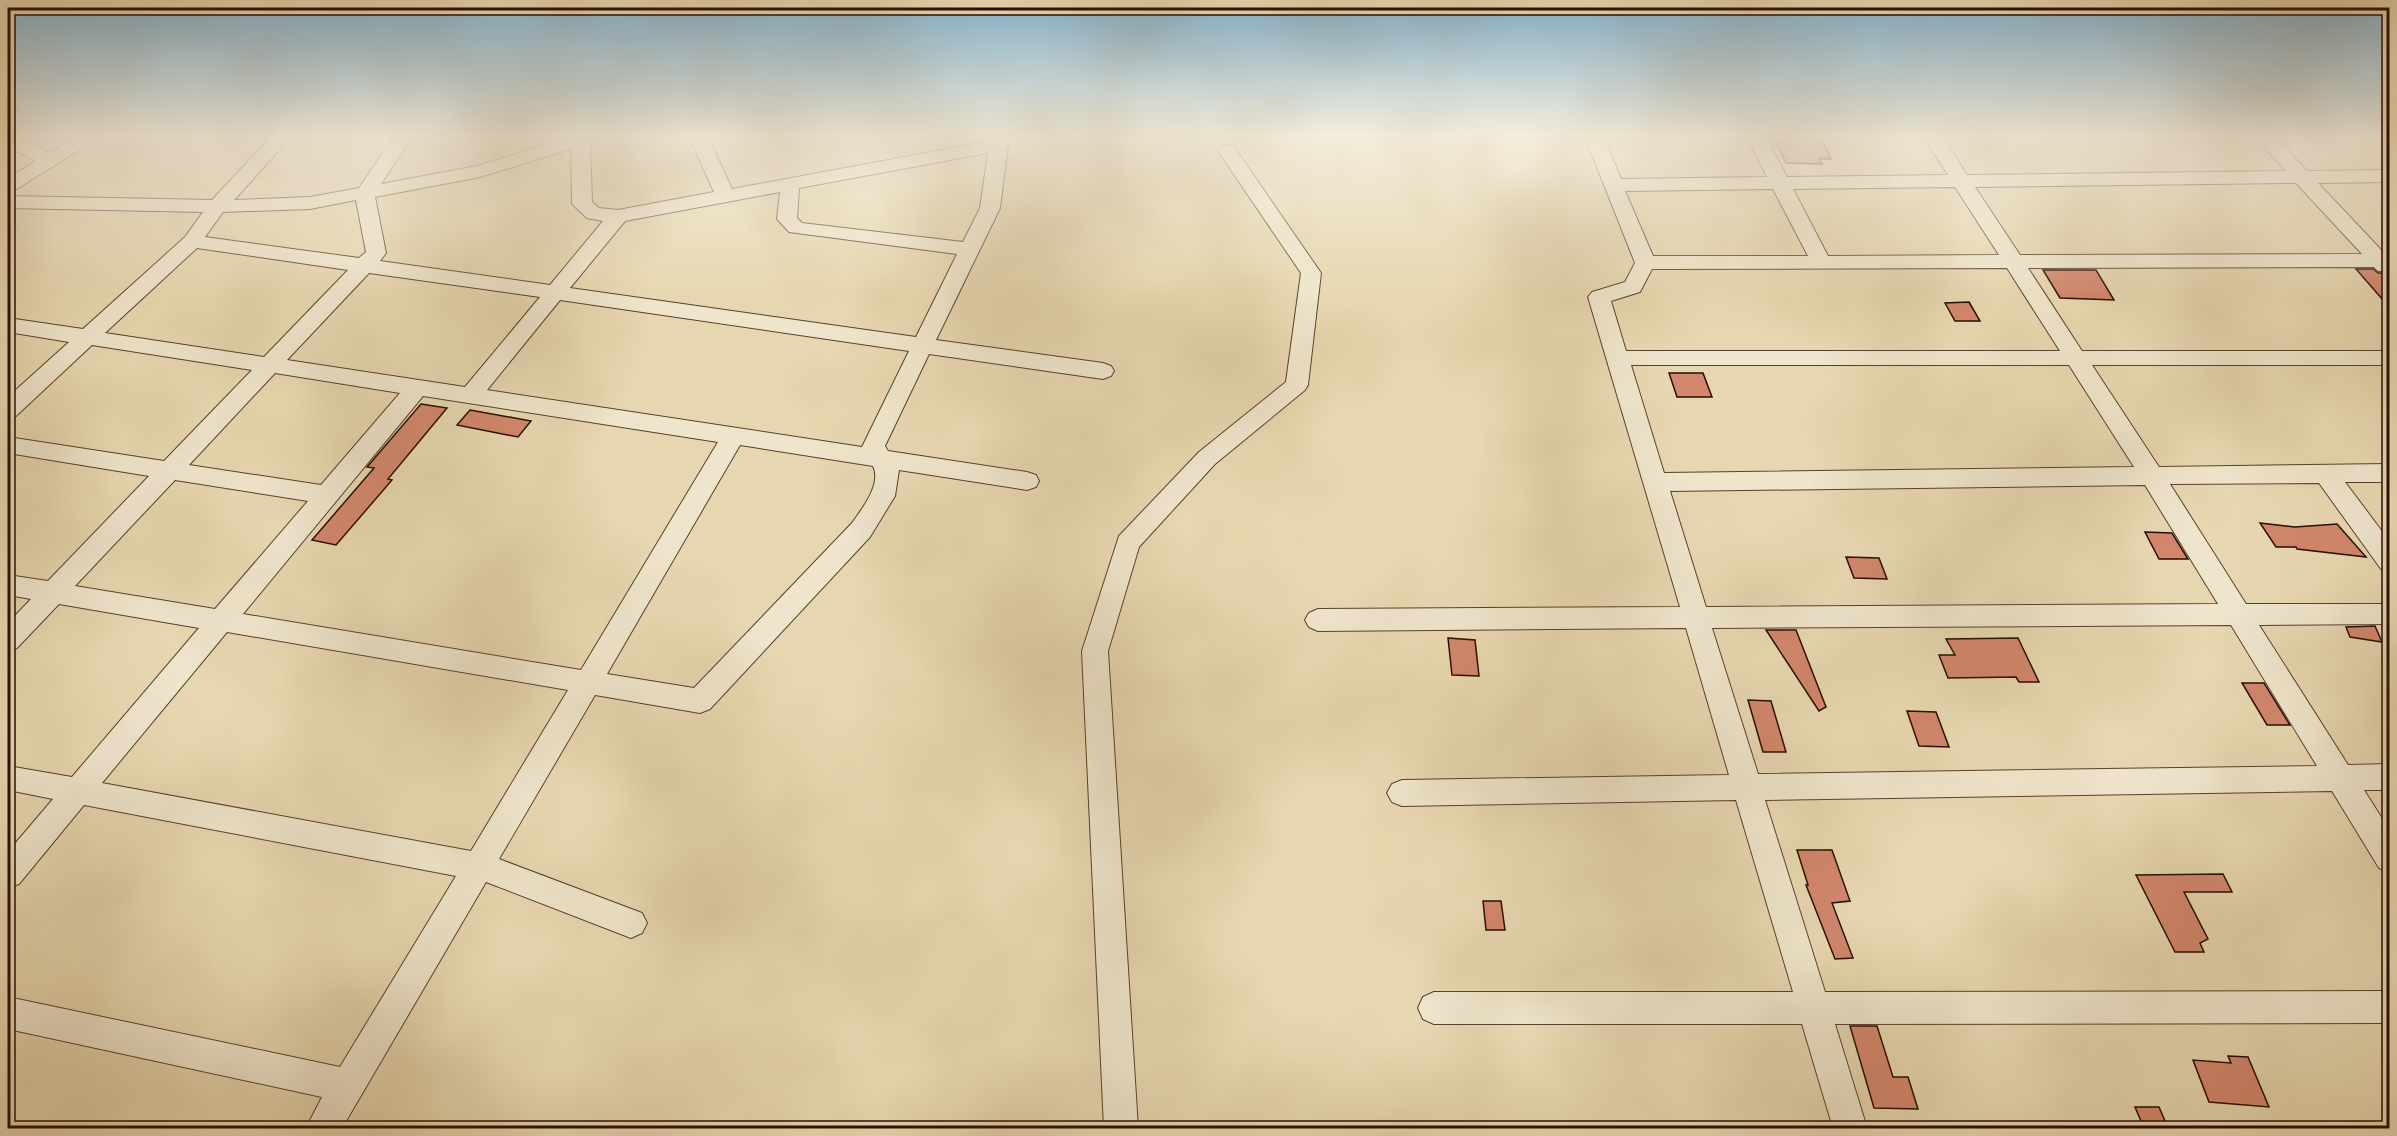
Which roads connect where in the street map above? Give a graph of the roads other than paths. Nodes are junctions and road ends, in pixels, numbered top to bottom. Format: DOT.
graph roads {
  1 [pos="232,190"];
  2 [pos="367,190"];
  3 [pos="381,190"];
  4 [pos="582,190"];
  5 [pos="723,190"];
  6 [pos="758,190"];
  7 [pos="789,190"];
  8 [pos="993,190"];
  9 [pos="1254,190"];
  10 [pos="1615,190"];
  11 [pos="1783,190"];
  12 [pos="1966,190"];
  13 [pos="2314,190"];
  14 [pos="365,193"];
  15 [pos="726,196"];
  16 [pos="8,202"];
  17 [pos="217,206"];
  18 [pos="618,216"];
  19 [pos="192,241"];
  20 [pos="970,249"];
  21 [pos="1821,262"];
  22 [pos="2012,262"];
  23 [pos="1645,263"];
  24 [pos="2386,264"];
  25 [pos="364,266"];
  26 [pos="556,293"];
  27 [pos="8,325"];
  28 [pos="87,337"];
  29 [pos="923,345"];
  30 [pos="1617,358"];
  31 [pos="2075,358"];
  32 [pos="2390,358"];
  33 [pos="269,365"];
  34 [pos="1103,371"];
  35 [pos="417,388"];
  36 [pos="470,396"];
  37 [pos="8,410"];
  38 [pos="734,436"];
  39 [pos="8,445"];
  40 [pos="880,458"];
  41 [pos="169,470"];
  42 [pos="2390,473"];
  43 [pos="2326,474"];
  44 [pos="2152,476"];
  45 [pos="1027,481"];
  46 [pos="1655,482"];
  47 [pos="327,495"];
  48 [pos="2390,562"];
  49 [pos="8,585"];
  50 [pos="52,593"];
  51 [pos="2390,614"];
  52 [pos="2236,615"];
  53 [pos="1696,618"];
  54 [pos="1318,620"];
  55 [pos="221,621"];
  56 [pos="8,640"];
  57 [pos="588,682"];
  58 [pos="2390,777"];
  59 [pos="8,778"];
  60 [pos="2339,778"];
  61 [pos="1747,788"];
  62 [pos="78,791"];
  63 [pos="1401,793"];
  64 [pos="2390,858"];
  65 [pos="479,867"];
  66 [pos="8,874"];
  67 [pos="631,923"];
  68 [pos="2390,1007"];
  69 [pos="1434,1008"];
  70 [pos="1814,1008"];
  71 [pos="8,1013"];
  72 [pos="348,1086"];
  73 [pos="323,1128"];
  74 [pos="1121,1128"];
  75 [pos="1851,1128"];
  1 -- 17 [label="street"];
  2 -- 14 [label="street"];
  3 -- 14 [label="street"];
  4 -- 18 [label="street"];
  5 -- 15 [label="street"];
  6 -- 15 [label="street"];
  7 -- 20 [label="street"];
  8 -- 20 [label="street"];
  9 -- 74 [label="street"];
  10 -- 23 [label="street"];
  11 -- 21 [label="street"];
  12 -- 22 [label="street"];
  13 -- 24 [label="street"];
  14 -- 17 [label="street"];
  14 -- 25 [label="street"];
  15 -- 18 [label="street"];
  16 -- 17 [label="street"];
  17 -- 19 [label="street"];
  18 -- 26 [label="street"];
  19 -- 25 [label="street"];
  19 -- 28 [label="street"];
  20 -- 29 [label="street"];
  21 -- 22 [label="street"];
  21 -- 23 [label="street"];
  22 -- 24 [label="street"];
  22 -- 31 [label="street"];
  23 -- 30 [label="street"];
  25 -- 26 [label="street"];
  25 -- 33 [label="street"];
  26 -- 29 [label="street"];
  26 -- 36 [label="street"];
  27 -- 28 [label="street"];
  28 -- 33 [label="street"];
  28 -- 37 [label="street"];
  29 -- 34 [label="street"];
  29 -- 40 [label="street"];
  30 -- 31 [label="street"];
  30 -- 46 [label="street"];
  31 -- 32 [label="street"];
  31 -- 44 [label="street"];
  33 -- 35 [label="street"];
  33 -- 41 [label="street"];
  35 -- 36 [label="street"];
  35 -- 47 [label="street"];
  36 -- 38 [label="street"];
  38 -- 40 [label="street"];
  38 -- 57 [label="street"];
  39 -- 41 [label="street"];
  40 -- 45 [label="street"];
  40 -- 57 [label="street"];
  41 -- 47 [label="street"];
  41 -- 50 [label="street"];
  42 -- 43 [label="street"];
  43 -- 44 [label="street"];
  43 -- 48 [label="street"];
  44 -- 46 [label="street"];
  44 -- 52 [label="street"];
  46 -- 53 [label="street"];
  47 -- 55 [label="street"];
  49 -- 50 [label="street"];
  50 -- 55 [label="street"];
  50 -- 56 [label="street"];
  51 -- 52 [label="street"];
  52 -- 53 [label="street"];
  52 -- 60 [label="street"];
  53 -- 54 [label="street"];
  53 -- 61 [label="street"];
  55 -- 57 [label="street"];
  55 -- 62 [label="street"];
  57 -- 65 [label="street"];
  58 -- 60 [label="street"];
  59 -- 62 [label="street"];
  60 -- 61 [label="street"];
  60 -- 64 [label="street"];
  61 -- 63 [label="street"];
  61 -- 70 [label="street"];
  62 -- 65 [label="street"];
  62 -- 66 [label="street"];
  65 -- 67 [label="street"];
  65 -- 72 [label="street"];
  68 -- 70 [label="street"];
  69 -- 70 [label="street"];
  70 -- 75 [label="street"];
  71 -- 72 [label="street"];
  72 -- 73 [label="street"];
}
